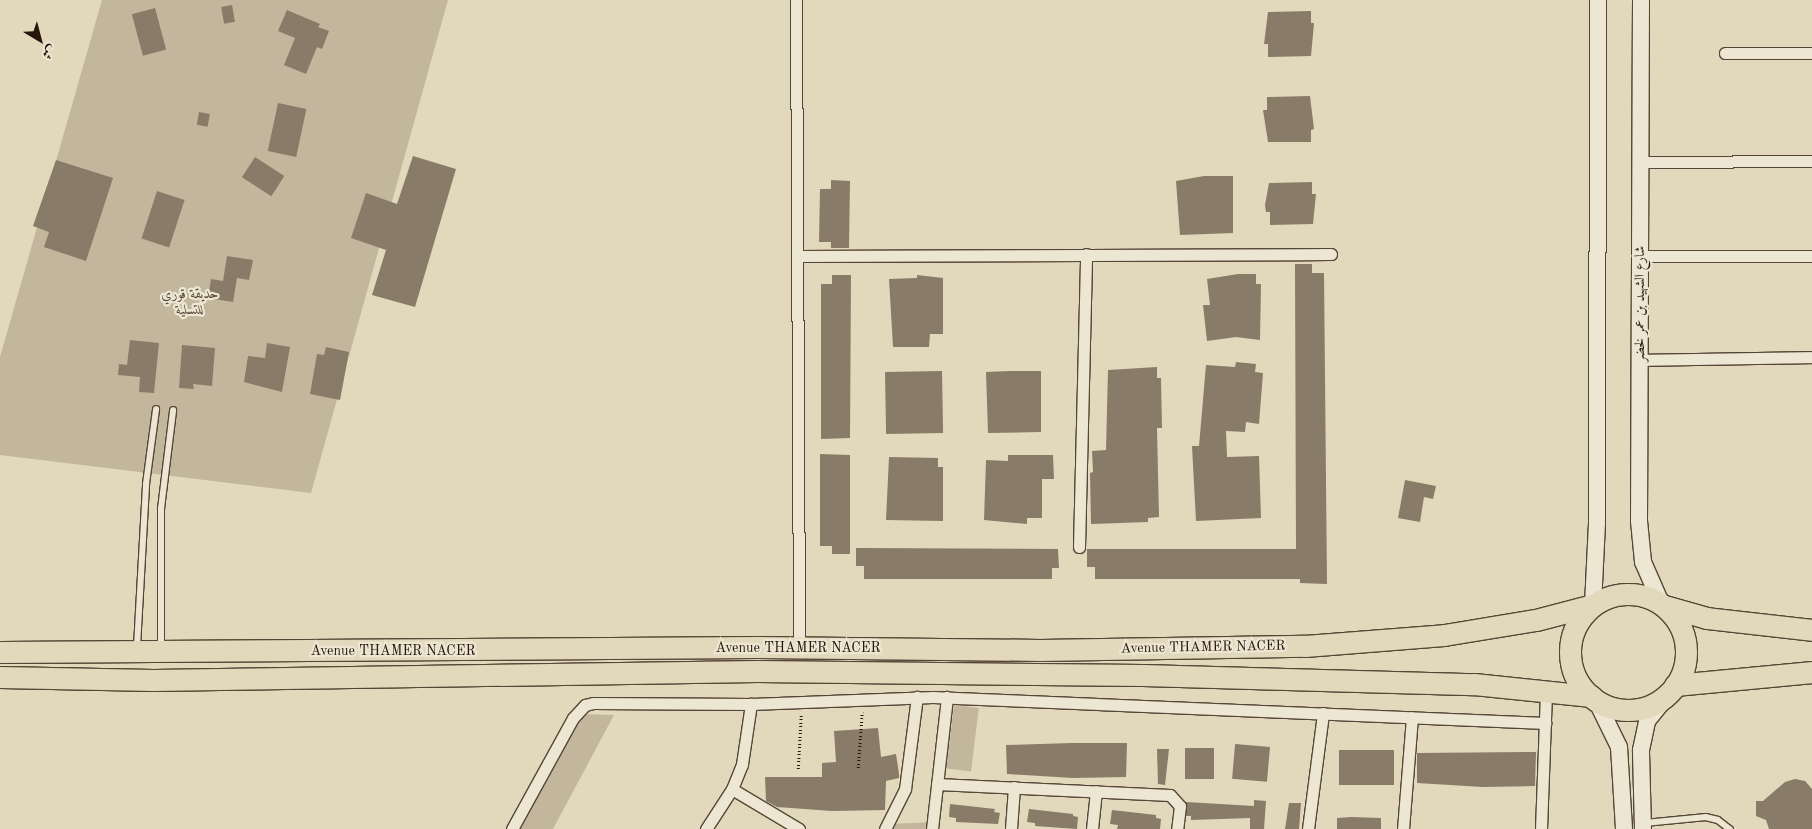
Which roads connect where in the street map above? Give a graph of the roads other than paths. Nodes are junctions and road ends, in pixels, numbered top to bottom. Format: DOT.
graph roads {
  1 [pos="796,0"];
  2 [pos="1598,0"];
  3 [pos="1641,0"];
  4 [pos="1724,53"];
  5 [pos="1812,53"];
  6 [pos="1812,161"];
  7 [pos="1640,162"];
  8 [pos="1086,254"];
  9 [pos="1331,254"];
  10 [pos="797,256"];
  11 [pos="1640,256"];
  12 [pos="1812,256"];
  13 [pos="1812,358"];
  14 [pos="1639,360"];
  15 [pos="156,410"];
  16 [pos="173,411"];
  17 [pos="1079,547"];
  18 [pos="1593,605"];
  19 [pos="1663,605"];
  20 [pos="1812,630"];
  21 [pos="799,648"];
  22 [pos="0,652"];
  23 [pos="137,652"];
  24 [pos="162,652"];
  25 [pos="1812,672"];
  26 [pos="0,677"];
  27 [pos="1674,687"];
  28 [pos="1546,691"];
  29 [pos="917,697"];
  30 [pos="947,697"];
  31 [pos="1593,698"];
  32 [pos="751,704"];
  33 [pos="1323,712"];
  34 [pos="1412,717"];
  35 [pos="1545,723"];
  36 [pos="937,784"];
  37 [pos="1014,787"];
  38 [pos="732,789"];
  39 [pos="1096,791"];
  40 [pos="1643,826"];
  41 [pos="512,829"];
  42 [pos="706,829"];
  43 [pos="798,829"];
  44 [pos="885,829"];
  45 [pos="932,829"];
  46 [pos="1011,829"];
  47 [pos="1092,829"];
  48 [pos="1177,829"];
  49 [pos="1308,829"];
  50 [pos="1404,829"];
  51 [pos="1541,829"];
  52 [pos="1624,829"];
  53 [pos="1730,829"];
  1 -- 10 [label="street"];
  2 -- 18 [label="main road"];
  3 -- 7 [label="main road, شارع الشهيد بن عمر لخضر"];
  4 -- 5 [label="street"];
  6 -- 7 [label="street"];
  7 -- 11 [label="main road, شارع الشهيد بن عمر لخضر"];
  8 -- 9 [label="street"];
  8 -- 10 [label="street"];
  8 -- 17 [label="street"];
  10 -- 21 [label="street"];
  11 -- 12 [label="street"];
  11 -- 14 [label="main road, شارع الشهيد بن عمر لخضر"];
  13 -- 14 [label="street"];
  14 -- 19 [label="main road, شارع الشهيد بن عمر لخضر"];
  15 -- 23 [label="lane"];
  16 -- 24 [label="lane"];
  18 -- 19 [label="highway"];
  18 -- 21 [label="highway, Avenue THAMER NACER"];
  18 -- 31 [label="highway"];
  19 -- 20 [label="highway"];
  19 -- 27 [label="highway"];
  21 -- 24 [label="highway, Avenue THAMER NACER"];
  22 -- 23 [label="highway, Avenue THAMER NACER"];
  23 -- 24 [label="highway, Avenue THAMER NACER"];
  25 -- 27 [label="highway"];
  26 -- 28 [label="highway, Avenue THAMER NACER"];
  27 -- 31 [label="highway"];
  27 -- 40 [label="main road"];
  28 -- 31 [label="highway, Avenue THAMER NACER"];
  28 -- 35 [label="street"];
  29 -- 30 [label="street"];
  29 -- 32 [label="street"];
  29 -- 44 [label="street"];
  30 -- 33 [label="street"];
  30 -- 36 [label="street"];
  31 -- 52 [label="main road"];
  32 -- 38 [label="street"];
  32 -- 41 [label="street"];
  33 -- 34 [label="street"];
  33 -- 49 [label="street"];
  34 -- 35 [label="street"];
  34 -- 50 [label="street"];
  35 -- 51 [label="street"];
  36 -- 37 [label="street"];
  36 -- 45 [label="street"];
  37 -- 39 [label="street"];
  37 -- 46 [label="street"];
  38 -- 42 [label="street"];
  38 -- 43 [label="street"];
  39 -- 47 [label="street"];
  39 -- 48 [label="street"];
  40 -- 53 [label="lane"];
}
